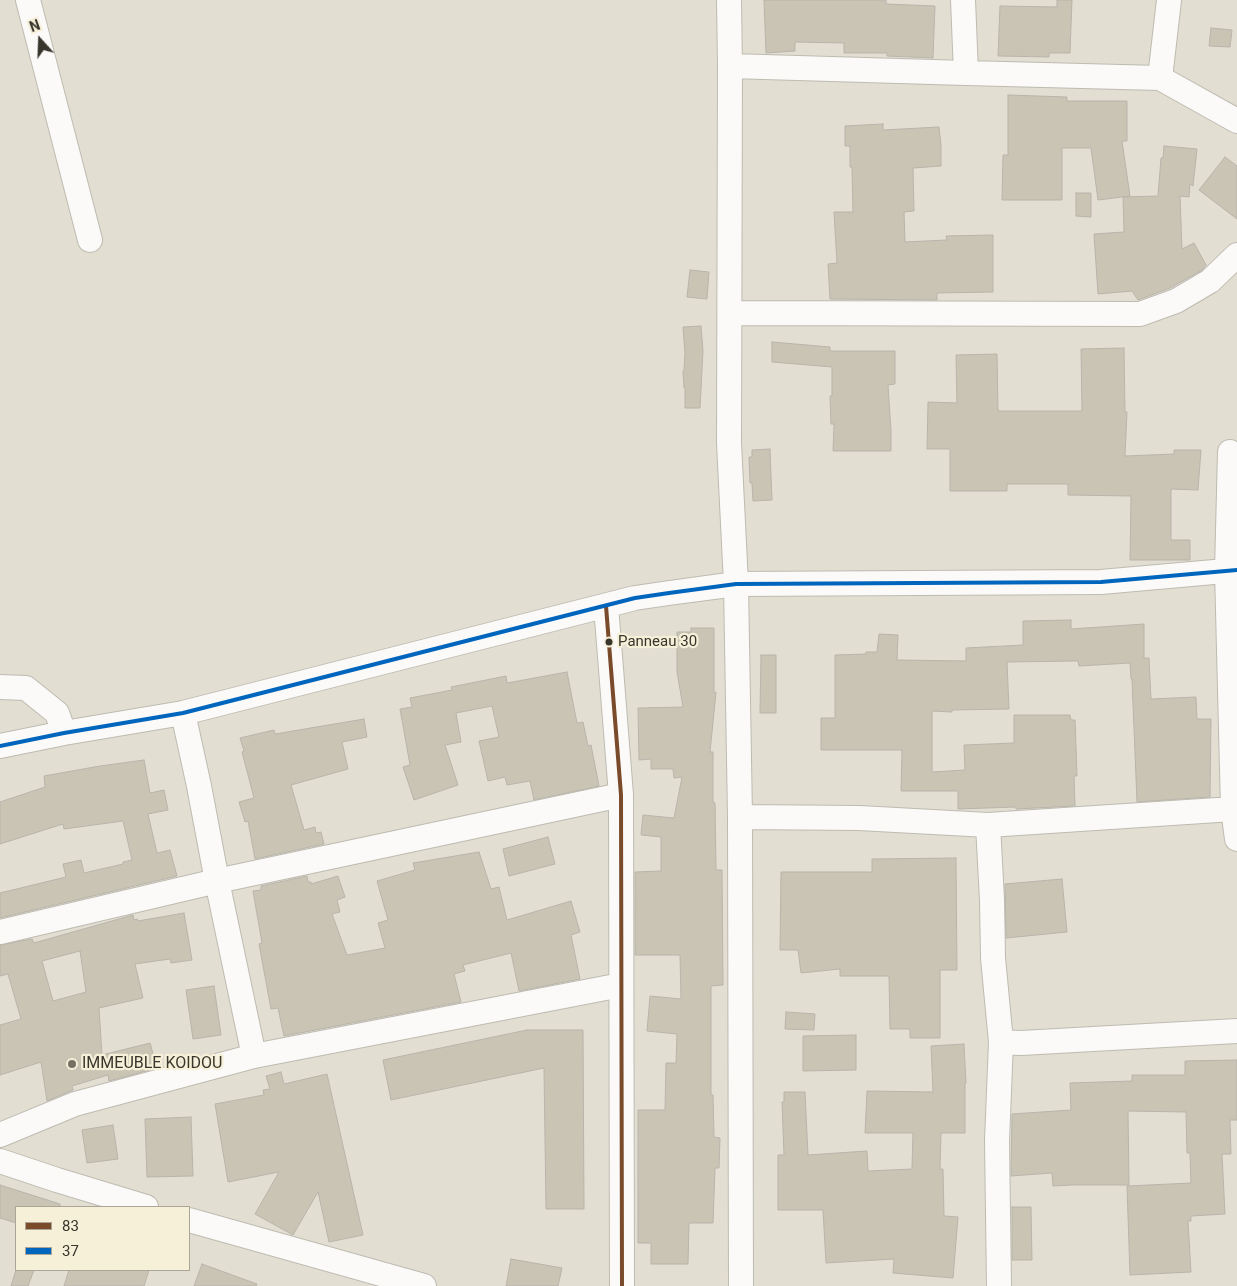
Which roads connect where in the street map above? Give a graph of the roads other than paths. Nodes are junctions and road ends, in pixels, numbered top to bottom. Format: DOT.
graph roads {
  1 [pos="28,0"];
  2 [pos="729,0"];
  3 [pos="963,0"];
  4 [pos="1169,0"];
  5 [pos="730,66"];
  6 [pos="966,74"];
  7 [pos="1160,78"];
  8 [pos="1237,121"];
  9 [pos="90,240"];
  10 [pos="1237,255"];
  11 [pos="730,313"];
  12 [pos="1230,452"];
  13 [pos="1232,570"];
  14 [pos="736,584"];
  15 [pos="606,606"];
  16 [pos="0,687"];
  17 [pos="183,713"];
  18 [pos="64,733"];
  19 [pos="0,746"];
  20 [pos="621,795"];
  21 [pos="1233,809"];
  22 [pos="740,817"];
  23 [pos="988,824"];
  24 [pos="1237,839"];
  25 [pos="217,881"];
  26 [pos="0,932"];
  27 [pos="621,985"];
  28 [pos="1237,1031"];
  29 [pos="1001,1042"];
  30 [pos="254,1056"];
  31 [pos="0,1135"];
  32 [pos="0,1160"];
  33 [pos="143,1206"];
  34 [pos="190,1220"];
  35 [pos="424,1286"];
  36 [pos="622,1286"];
  37 [pos="741,1286"];
  38 [pos="999,1286"];
  1 -- 9 [label="street"];
  2 -- 5 [label="street"];
  3 -- 6 [label="street"];
  4 -- 7 [label="street"];
  5 -- 6 [label="street"];
  5 -- 11 [label="street"];
  6 -- 7 [label="street"];
  7 -- 8 [label="street"];
  10 -- 11 [label="street"];
  11 -- 14 [label="street"];
  12 -- 13 [label="street"];
  13 -- 14 [label="street"];
  13 -- 21 [label="street"];
  14 -- 15 [label="street"];
  14 -- 22 [label="street"];
  15 -- 17 [label="street"];
  15 -- 20 [label="street"];
  16 -- 18 [label="street"];
  17 -- 18 [label="street"];
  17 -- 25 [label="street"];
  18 -- 19 [label="street"];
  20 -- 25 [label="street"];
  20 -- 27 [label="street"];
  21 -- 23 [label="street"];
  21 -- 24 [label="street"];
  22 -- 23 [label="street"];
  22 -- 37 [label="street"];
  23 -- 29 [label="street"];
  25 -- 26 [label="street"];
  25 -- 30 [label="street"];
  27 -- 30 [label="street"];
  27 -- 36 [label="street"];
  28 -- 29 [label="street"];
  29 -- 38 [label="street"];
  30 -- 31 [label="street"];
  32 -- 33 [label="street"];
  34 -- 35 [label="street"];
}
